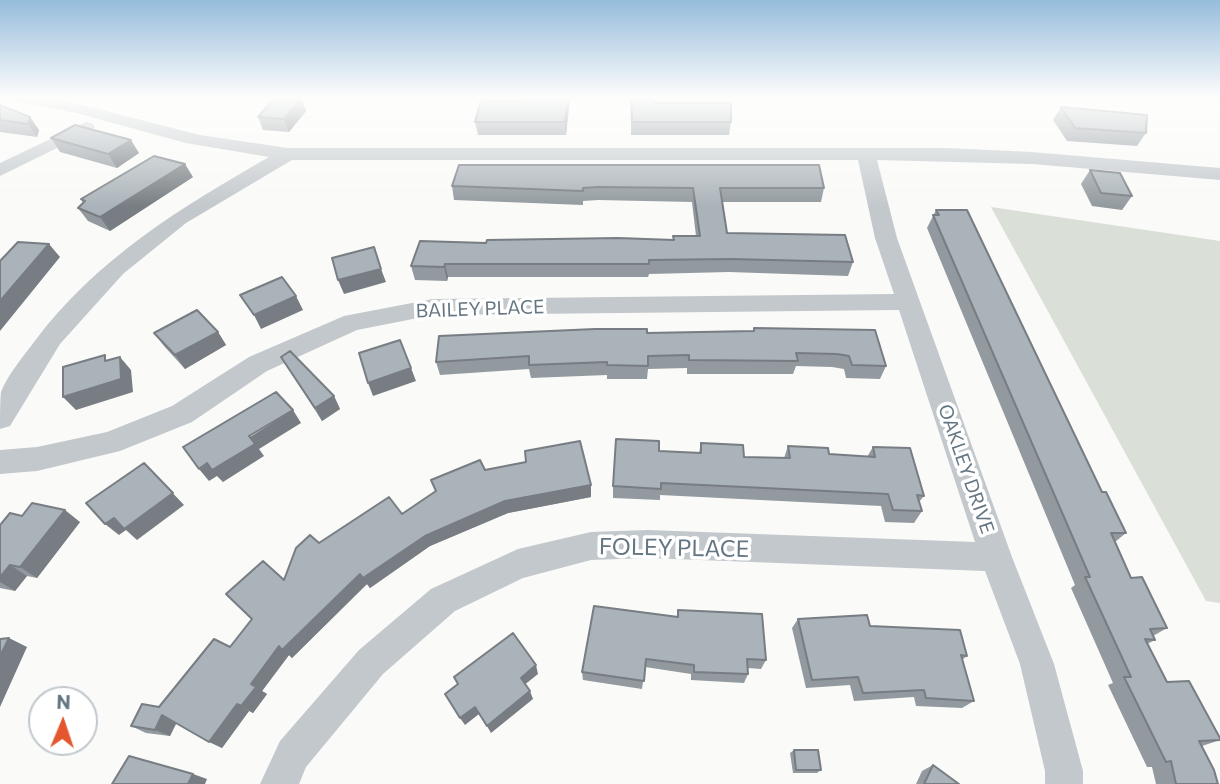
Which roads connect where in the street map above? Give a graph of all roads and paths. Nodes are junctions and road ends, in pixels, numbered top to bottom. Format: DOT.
graph roads {
  1 [pos="74,134"];
  2 [pos="178,134"];
  3 [pos="866,153"];
  4 [pos="288,154"];
  5 [pos="0,170"];
  6 [pos="1220,174"];
  7 [pos="909,302"];
  8 [pos="0,418"];
  9 [pos="0,462"];
  10 [pos="996,557"];
  11 [pos="279,784"];
  12 [pos="1065,784"];
  1 -- 5 [label="street"];
  2 -- 4 [label="street"];
  3 -- 4 [label="street"];
  3 -- 6 [label="street"];
  3 -- 7 [label="street, OAKLEY DRIVE"];
  4 -- 8 [label="street"];
  7 -- 9 [label="street, BAILEY PLACE"];
  7 -- 10 [label="street, OAKLEY DRIVE"];
  10 -- 11 [label="street, FOLEY PLACE"];
  10 -- 12 [label="street, OAKLEY DRIVE"];
}
